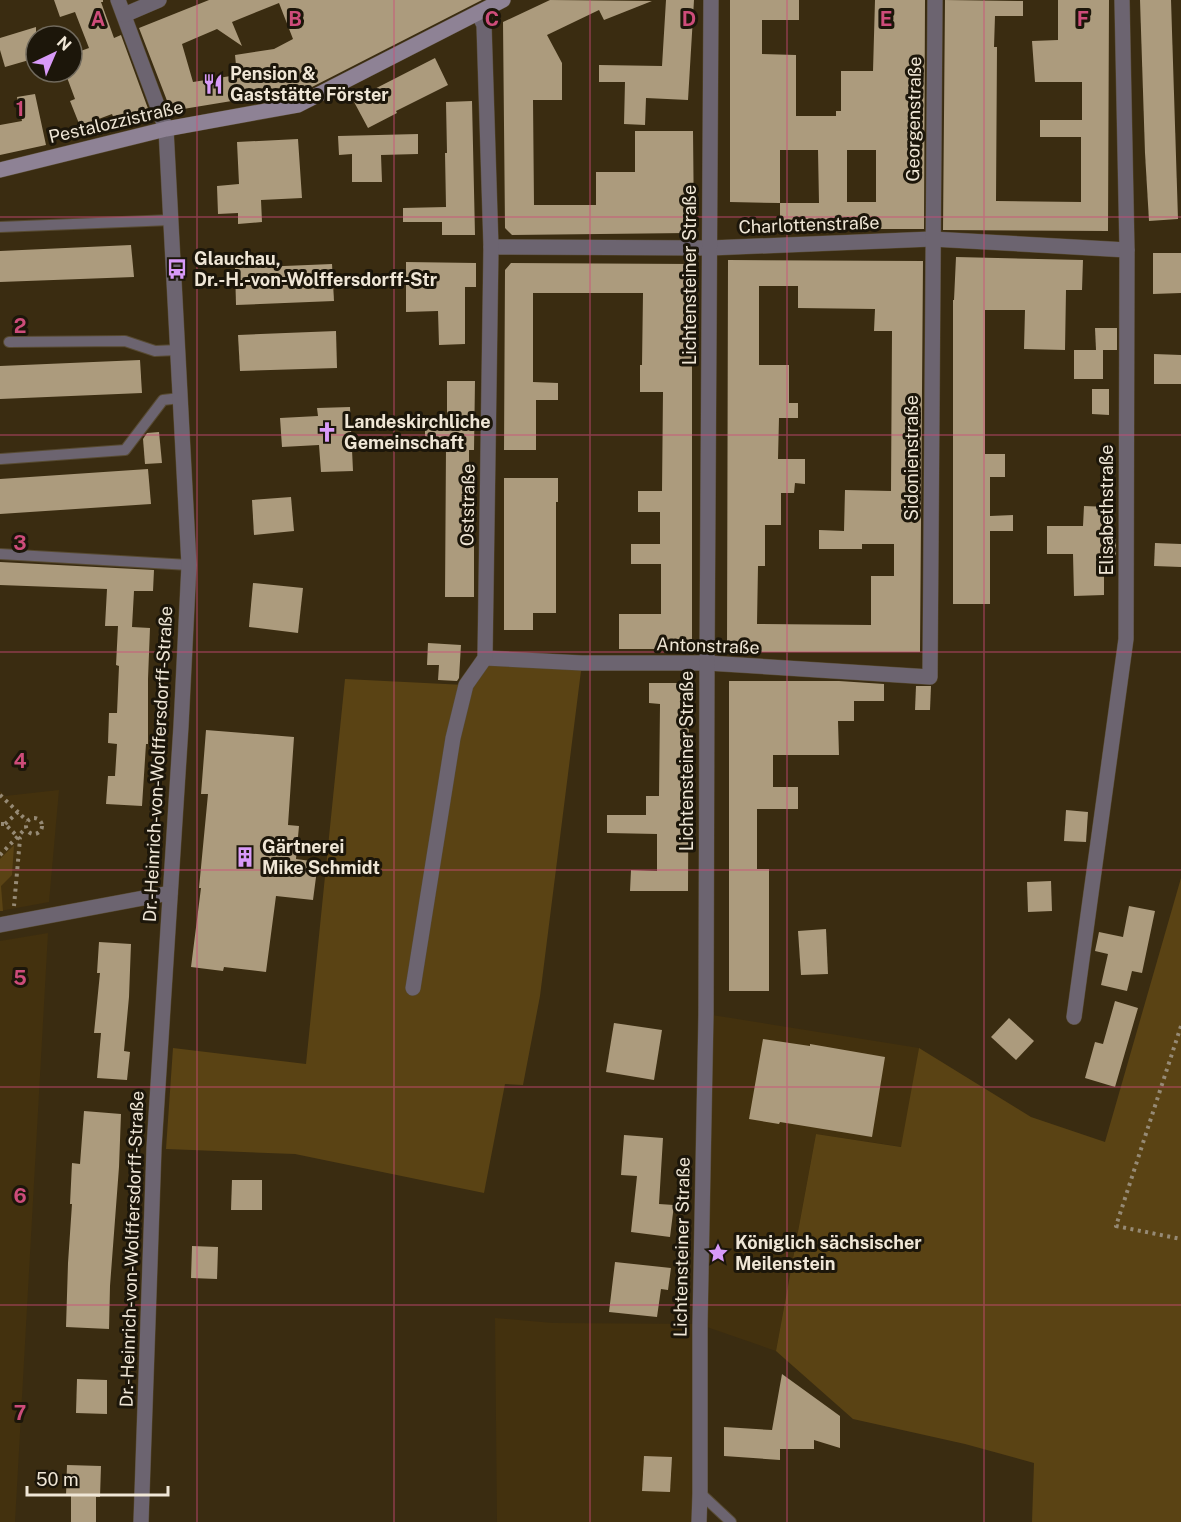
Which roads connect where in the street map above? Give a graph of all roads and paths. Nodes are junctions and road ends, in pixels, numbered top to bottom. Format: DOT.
graph roads {
  1 [pos="118,0"];
  2 [pos="159,0"];
  3 [pos="711,0"];
  4 [pos="935,0"];
  5 [pos="1122,0"];
  6 [pos="498,1"];
  7 [pos="478,13"];
  8 [pos="124,15"];
  9 [pos="166,129"];
  10 [pos="0,170"];
  11 [pos="171,220"];
  12 [pos="0,227"];
  13 [pos="932,239"];
  14 [pos="491,247"];
  15 [pos="710,248"];
  16 [pos="1127,250"];
  17 [pos="9,342"];
  18 [pos="178,350"];
  19 [pos="180,398"];
  20 [pos="1,459"];
  21 [pos="0,554"];
  22 [pos="189,565"];
  23 [pos="485,658"];
  24 [pos="707,663"];
  25 [pos="930,677"];
  26 [pos="0,795"];
  27 [pos="18,812"];
  28 [pos="27,822"];
  29 [pos="3,824"];
  30 [pos="27,830"];
  31 [pos="18,837"];
  32 [pos="0,855"];
  33 [pos="170,893"];
  34 [pos="16,922"];
  35 [pos="0,925"];
  36 [pos="413,988"];
  37 [pos="1074,1017"];
  38 [pos="1181,1026"];
  39 [pos="1181,1239"];
  40 [pos="700,1493"];
  41 [pos="141,1522"];
  42 [pos="699,1522"];
  43 [pos="731,1522"];
  1 -- 8 [label="street, Dr.-Heinrich-von-Wolffersdorff-Straße"];
  2 -- 8 [label="street"];
  3 -- 15 [label="street, Lichtensteiner Straße"];
  4 -- 13 [label="street, Georgenstraße"];
  5 -- 16 [label="street, Elisabethstraße"];
  6 -- 7 [label="street, Pestalozzistraße"];
  7 -- 9 [label="street, Pestalozzistraße"];
  7 -- 14 [label="street, Oststraße"];
  8 -- 9 [label="street, Dr.-Heinrich-von-Wolffersdorff-Straße"];
  9 -- 10 [label="street, Pestalozzistraße"];
  9 -- 11 [label="street, Dr.-Heinrich-von-Wolffersdorff-Straße"];
  11 -- 12 [label="lane"];
  11 -- 18 [label="street, Dr.-Heinrich-von-Wolffersdorff-Straße"];
  13 -- 15 [label="street, Charlottenstraße"];
  13 -- 16 [label="street, Charlottenstraße"];
  13 -- 25 [label="street, Sidonienstraße"];
  14 -- 15 [label="street, Charlottenstraße"];
  14 -- 23 [label="street, Oststraße"];
  15 -- 24 [label="street, Lichtensteiner Straße"];
  16 -- 37 [label="street, Elisabethstraße"];
  17 -- 18 [label="lane"];
  18 -- 19 [label="street, Dr.-Heinrich-von-Wolffersdorff-Straße"];
  19 -- 20 [label="lane"];
  19 -- 22 [label="street, Dr.-Heinrich-von-Wolffersdorff-Straße"];
  21 -- 22 [label="lane"];
  22 -- 33 [label="street, Dr.-Heinrich-von-Wolffersdorff-Straße"];
  23 -- 24 [label="street, Antonstraße"];
  23 -- 36 [label="street"];
  24 -- 25 [label="street, Antonstraße"];
  24 -- 40 [label="street, Lichtensteiner Straße"];
  26 -- 27 [label="path"];
  27 -- 28 [label="path"];
  27 -- 29 [label="path"];
  28 -- 30 [label="path"];
  28 -- 30 [label="path"];
  29 -- 31 [label="path"];
  30 -- 31 [label="path"];
  31 -- 32 [label="path"];
  31 -- 34 [label="path"];
  33 -- 34 [label="street"];
  33 -- 41 [label="street, Dr.-Heinrich-von-Wolffersdorff-Straße"];
  34 -- 35 [label="street"];
  38 -- 39 [label="path"];
  40 -- 42 [label="street, Lichtensteiner Straße"];
  40 -- 43 [label="lane"];
}
